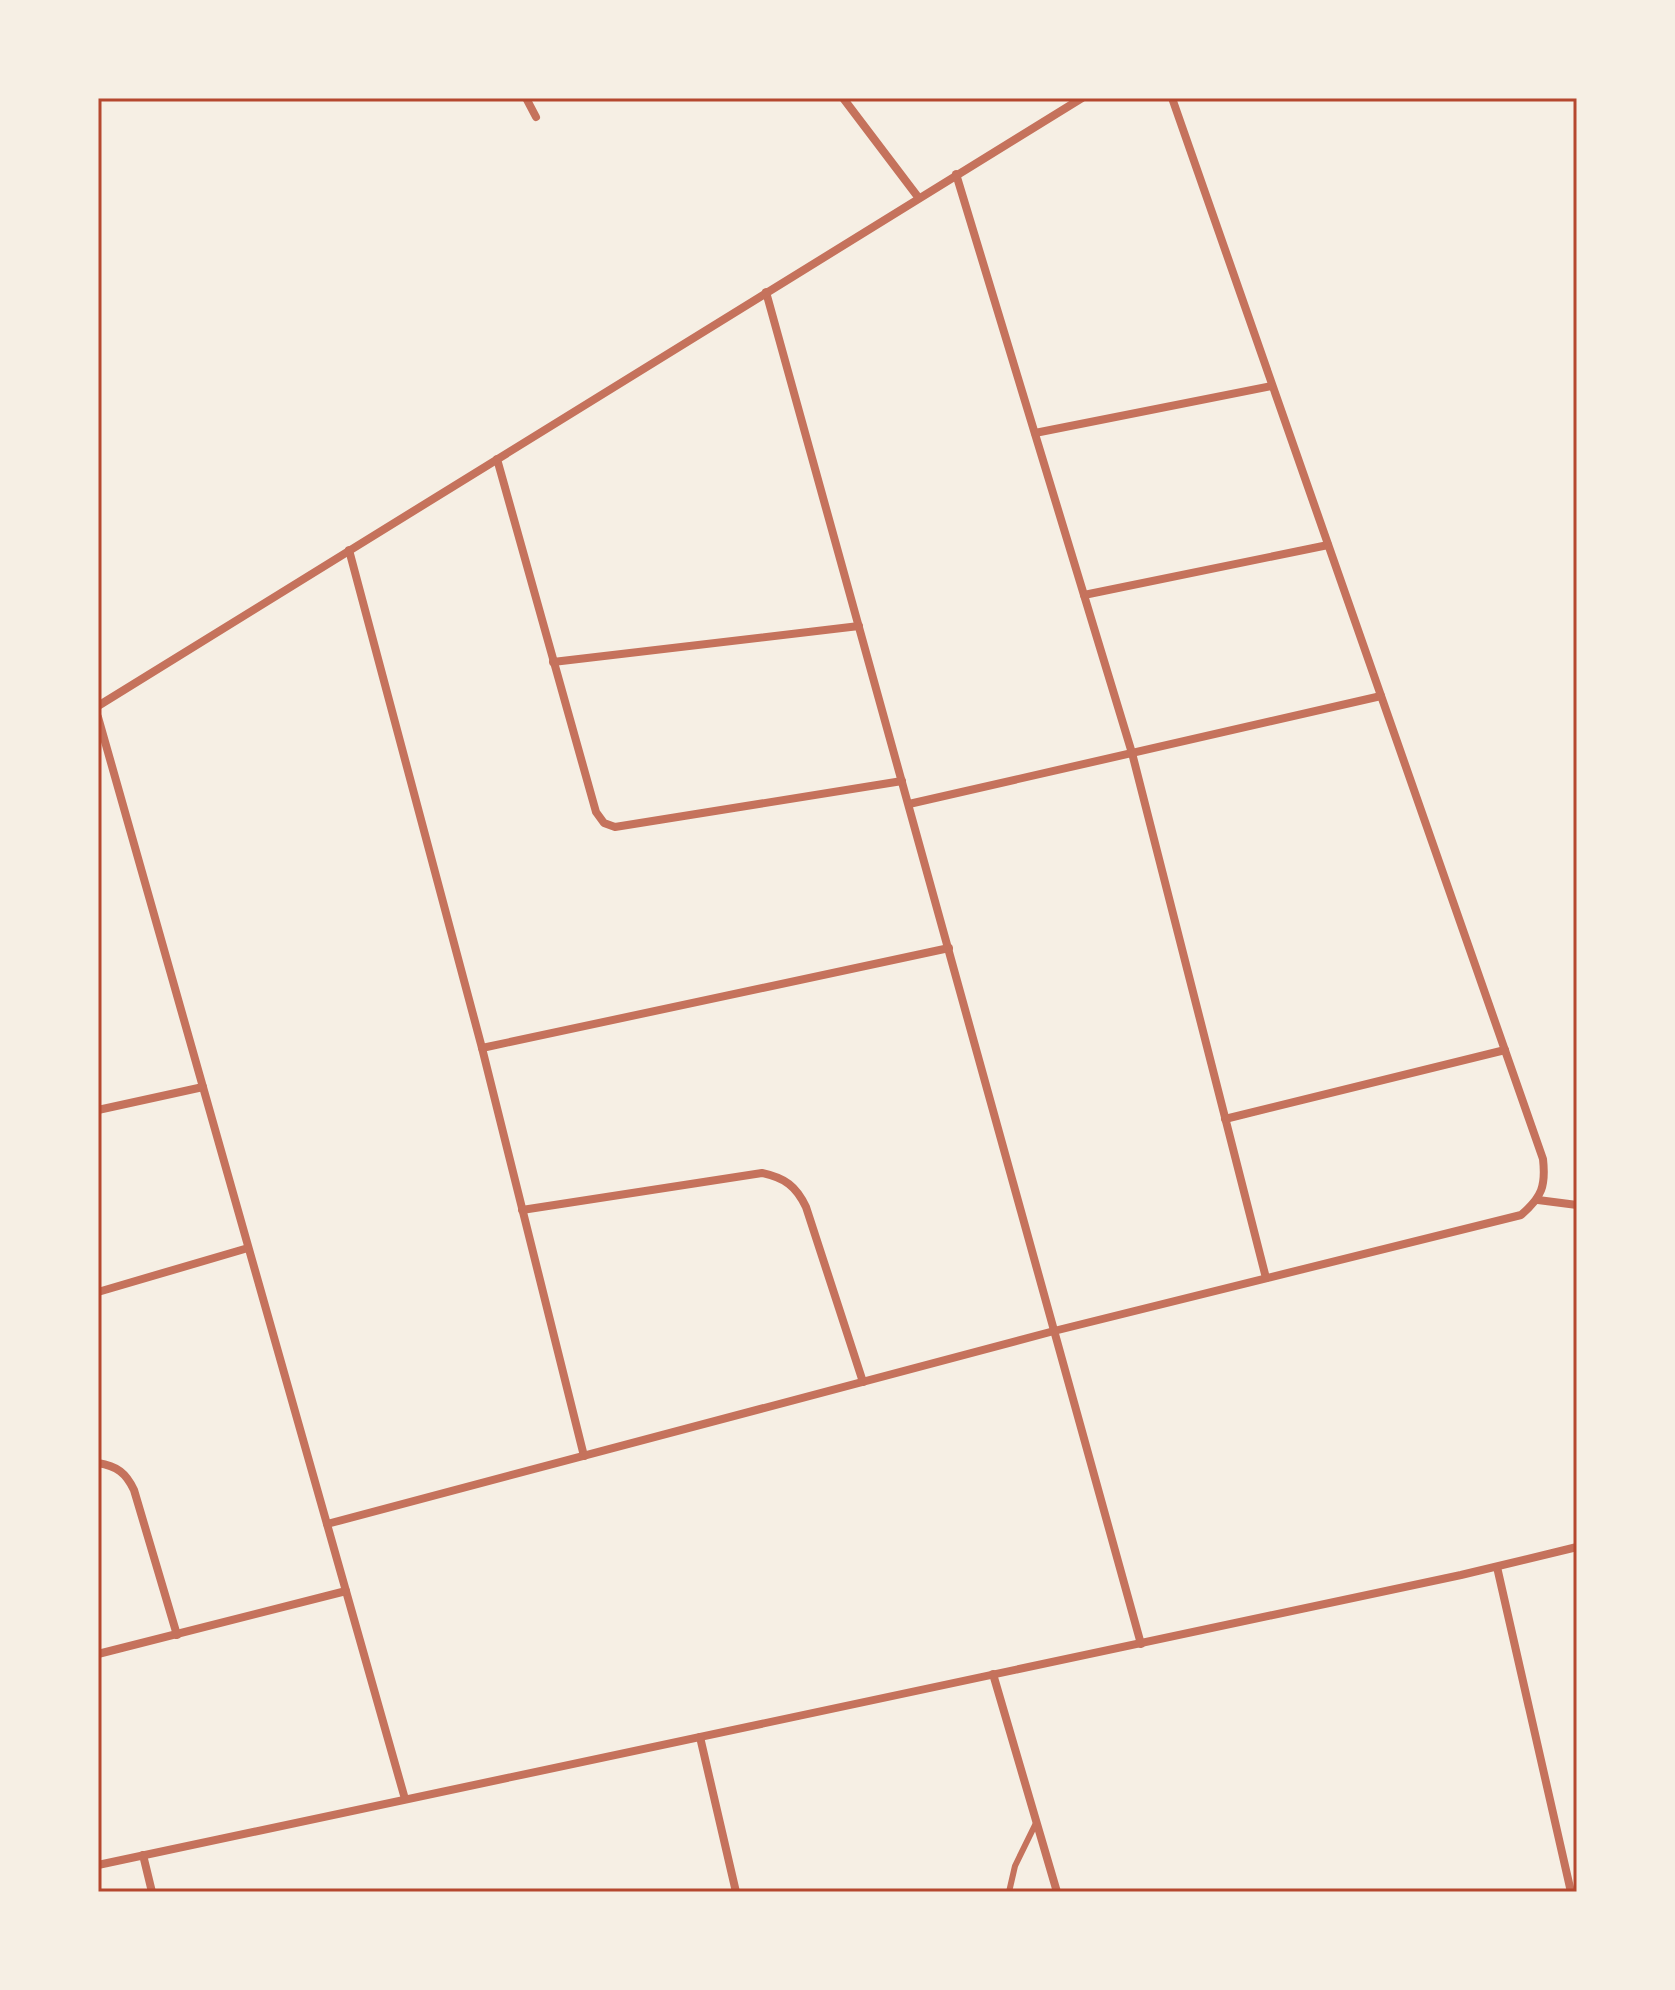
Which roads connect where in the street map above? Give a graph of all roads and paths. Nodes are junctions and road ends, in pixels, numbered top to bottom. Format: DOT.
graph roads {
  1 [pos="526,98"];
  2 [pos="843,98"];
  3 [pos="1082,98"];
  4 [pos="1172,98"];
  5 [pos="536,117"];
  6 [pos="956,174"];
  7 [pos="918,197"];
  8 [pos="766,292"];
  9 [pos="1272,386"];
  10 [pos="1035,433"];
  11 [pos="497,459"];
  12 [pos="1328,545"];
  13 [pos="349,550"];
  14 [pos="1084,595"];
  15 [pos="859,626"];
  16 [pos="553,662"];
  17 [pos="1381,696"];
  18 [pos="98,706"];
  19 [pos="98,717"];
  20 [pos="1132,753"];
  21 [pos="902,781"];
  22 [pos="909,804"];
  23 [pos="949,948"];
  24 [pos="482,1048"];
  25 [pos="1505,1050"];
  26 [pos="203,1087"];
  27 [pos="98,1110"];
  28 [pos="1225,1119"];
  29 [pos="1538,1200"];
  30 [pos="1577,1205"];
  31 [pos="522,1210"];
  32 [pos="248,1248"];
  33 [pos="1266,1278"];
  34 [pos="98,1292"];
  35 [pos="1054,1331"];
  36 [pos="863,1382"];
  37 [pos="584,1456"];
  38 [pos="98,1463"];
  39 [pos="327,1524"];
  40 [pos="1577,1547"];
  41 [pos="1497,1567"];
  42 [pos="346,1591"];
  43 [pos="177,1635"];
  44 [pos="1141,1644"];
  45 [pos="98,1654"];
  46 [pos="993,1674"];
  47 [pos="700,1737"];
  48 [pos="405,1799"];
  49 [pos="1036,1823"];
  50 [pos="143,1855"];
  51 [pos="98,1865"];
  52 [pos="152,1892"];
  53 [pos="736,1892"];
  54 [pos="1009,1892"];
  55 [pos="1057,1892"];
  56 [pos="1571,1892"];
  1 -- 5 [label="street"];
  2 -- 7 [label="street"];
  3 -- 6 [label="street"];
  4 -- 9 [label="street"];
  6 -- 7 [label="street"];
  6 -- 10 [label="street"];
  7 -- 8 [label="street"];
  8 -- 11 [label="street"];
  8 -- 15 [label="street"];
  9 -- 10 [label="street"];
  9 -- 12 [label="street"];
  10 -- 14 [label="street"];
  11 -- 13 [label="street"];
  11 -- 16 [label="street"];
  12 -- 14 [label="street"];
  12 -- 17 [label="street"];
  13 -- 18 [label="street"];
  13 -- 24 [label="street"];
  14 -- 20 [label="street"];
  15 -- 16 [label="street"];
  15 -- 21 [label="street"];
  16 -- 21 [label="street"];
  17 -- 20 [label="street"];
  17 -- 25 [label="street"];
  19 -- 26 [label="street"];
  20 -- 22 [label="street"];
  20 -- 28 [label="street"];
  21 -- 22 [label="street"];
  22 -- 23 [label="street"];
  23 -- 24 [label="street"];
  23 -- 35 [label="street"];
  24 -- 31 [label="street"];
  25 -- 28 [label="street"];
  25 -- 29 [label="street"];
  26 -- 27 [label="street"];
  26 -- 32 [label="street"];
  28 -- 33 [label="street"];
  29 -- 30 [label="street"];
  29 -- 33 [label="street"];
  31 -- 36 [label="street"];
  31 -- 37 [label="street"];
  32 -- 34 [label="street"];
  32 -- 39 [label="street"];
  33 -- 35 [label="street"];
  35 -- 36 [label="street"];
  35 -- 44 [label="street"];
  36 -- 37 [label="street"];
  37 -- 39 [label="street"];
  38 -- 43 [label="street"];
  39 -- 42 [label="street"];
  40 -- 41 [label="street"];
  41 -- 44 [label="street"];
  41 -- 56 [label="street"];
  42 -- 43 [label="street"];
  42 -- 48 [label="street"];
  43 -- 45 [label="street"];
  44 -- 46 [label="street"];
  46 -- 47 [label="street"];
  46 -- 49 [label="street"];
  47 -- 48 [label="street"];
  47 -- 53 [label="street"];
  48 -- 50 [label="street"];
  49 -- 54 [label="lane"];
  49 -- 55 [label="street"];
  50 -- 51 [label="street"];
  50 -- 52 [label="street"];
}
